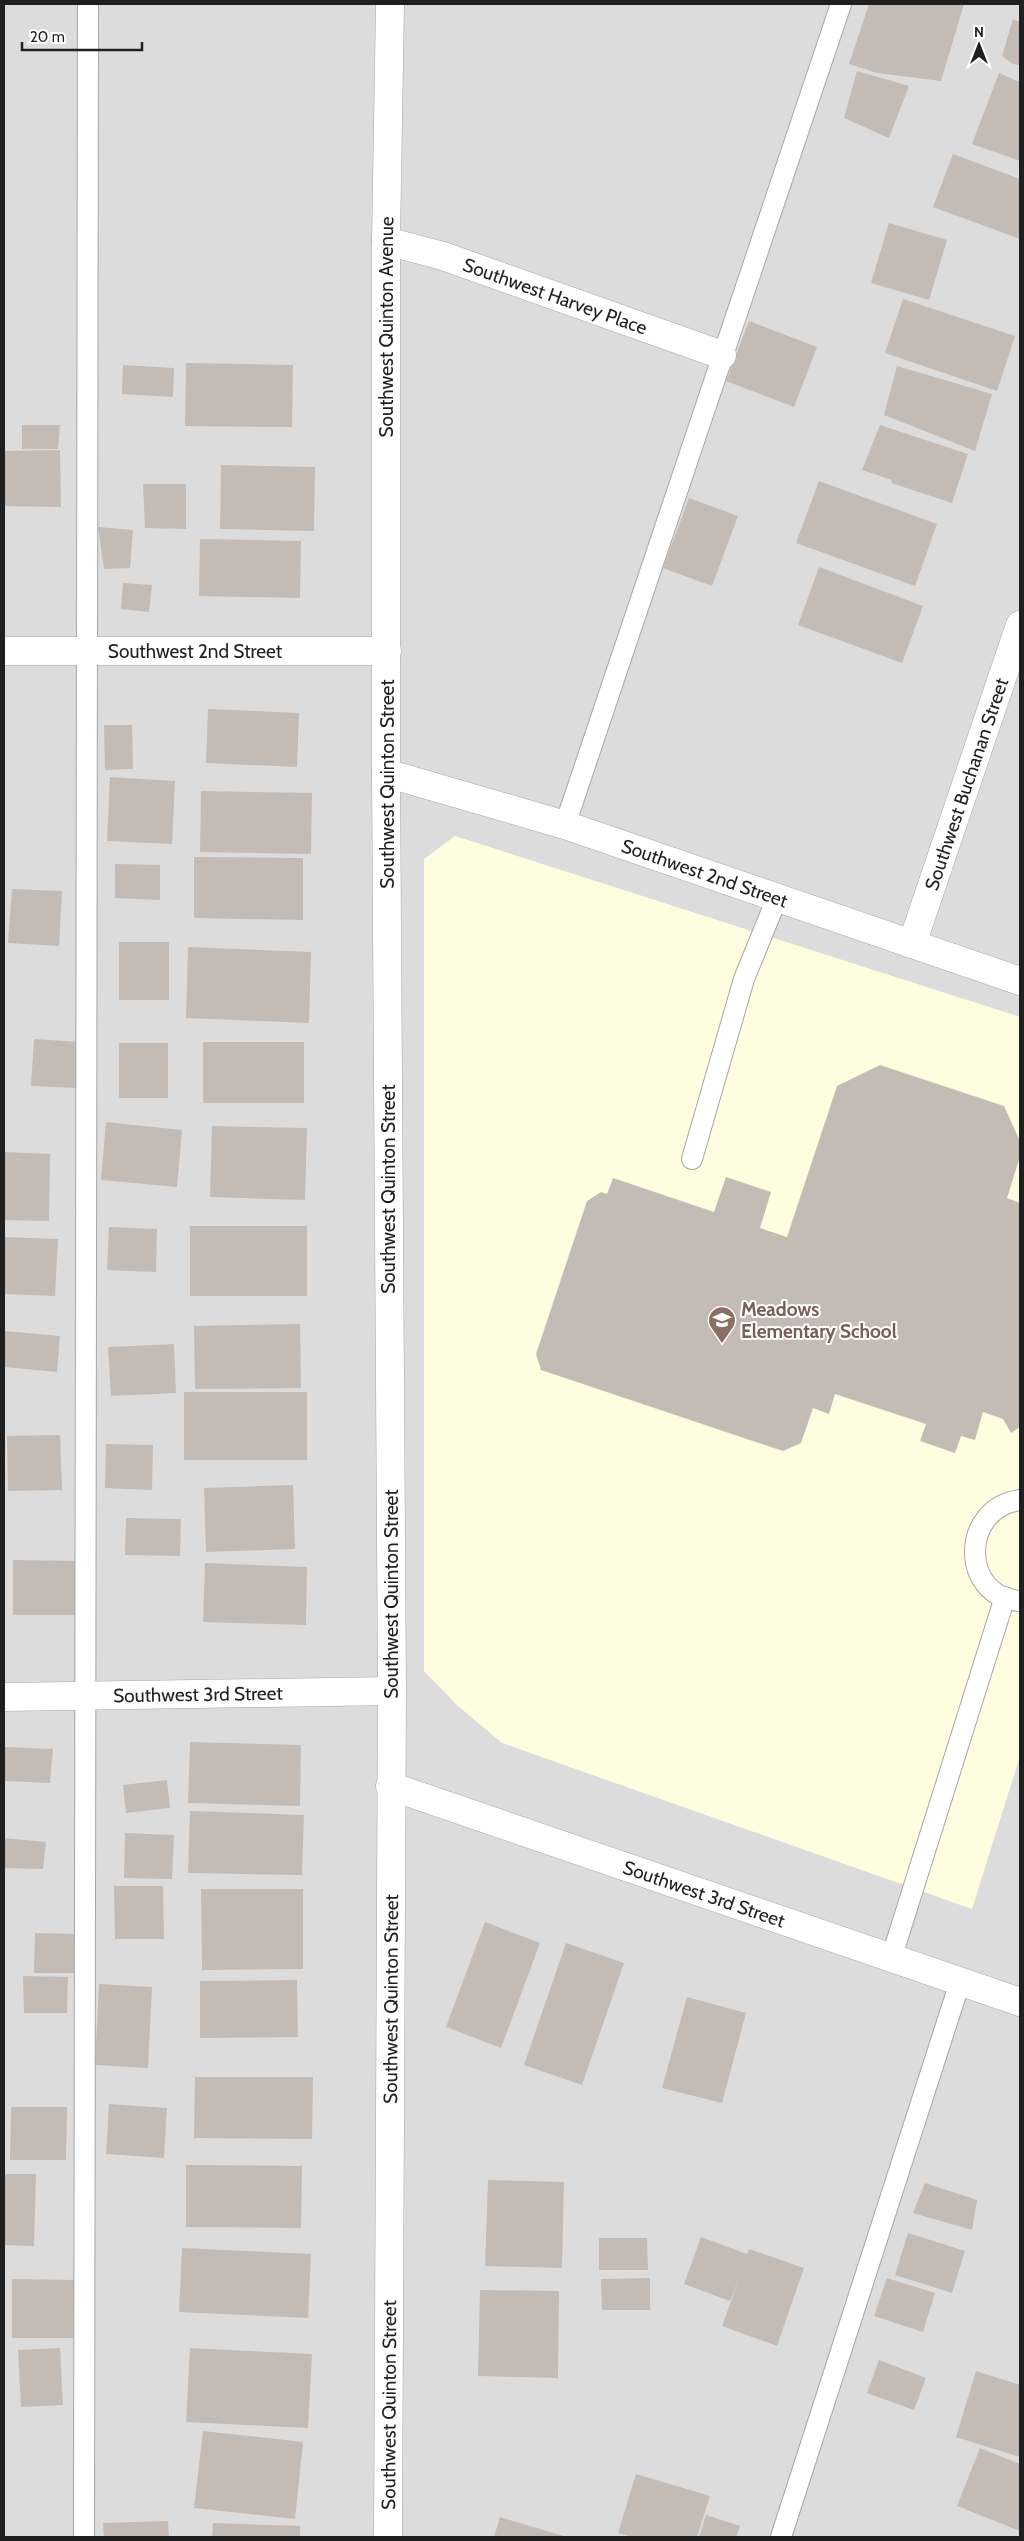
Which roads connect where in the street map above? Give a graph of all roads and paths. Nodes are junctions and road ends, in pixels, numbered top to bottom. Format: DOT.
graph roads {
  1 [pos="88,4"];
  2 [pos="390,4"];
  3 [pos="841,4"];
  4 [pos="386,241"];
  5 [pos="722,356"];
  6 [pos="1020,625"];
  7 [pos="4,651"];
  8 [pos="86,651"];
  9 [pos="387,651"];
  10 [pos="386,773"];
  11 [pos="565,825"];
  12 [pos="777,898"];
  13 [pos="912,944"];
  14 [pos="1020,981"];
  15 [pos="692,1159"];
  16 [pos="1020,1500"];
  17 [pos="1012,1599"];
  18 [pos="392,1691"];
  19 [pos="4,1697"];
  20 [pos="85,1697"];
  21 [pos="390,1786"];
  22 [pos="892,1959"];
  23 [pos="960,1982"];
  24 [pos="1020,2002"];
  25 [pos="84,2537"];
  26 [pos="388,2537"];
  27 [pos="781,2537"];
  1 -- 8 [label="lane"];
  2 -- 4 [label="street, Southwest Quinton Avenue"];
  3 -- 5 [label="lane"];
  4 -- 5 [label="street, Southwest Harvey Place"];
  4 -- 9 [label="street, Southwest Quinton Avenue"];
  5 -- 11 [label="lane"];
  6 -- 13 [label="street, Southwest Buchanan Street"];
  7 -- 8 [label="street, Southwest 2nd Street"];
  8 -- 9 [label="street, Southwest 2nd Street"];
  8 -- 20 [label="lane"];
  9 -- 10 [label="street, Southwest Quinton Street"];
  10 -- 11 [label="street, Southwest 2nd Street"];
  10 -- 18 [label="street, Southwest Quinton Street"];
  11 -- 12 [label="street, Southwest 2nd Street"];
  12 -- 13 [label="street, Southwest 2nd Street"];
  12 -- 15 [label="lane"];
  13 -- 14 [label="street, Southwest 2nd Street"];
  16 -- 17 [label="lane"];
  17 -- 22 [label="lane"];
  18 -- 20 [label="street, Southwest 3rd Street"];
  18 -- 21 [label="street, Southwest Quinton Street"];
  19 -- 20 [label="street, Southwest 3rd Street"];
  20 -- 25 [label="lane"];
  21 -- 22 [label="street, Southwest 3rd Street"];
  21 -- 26 [label="street, Southwest Quinton Street"];
  22 -- 23 [label="street, Southwest 3rd Street"];
  23 -- 24 [label="street, Southwest 3rd Street"];
  23 -- 27 [label="lane"];
}
